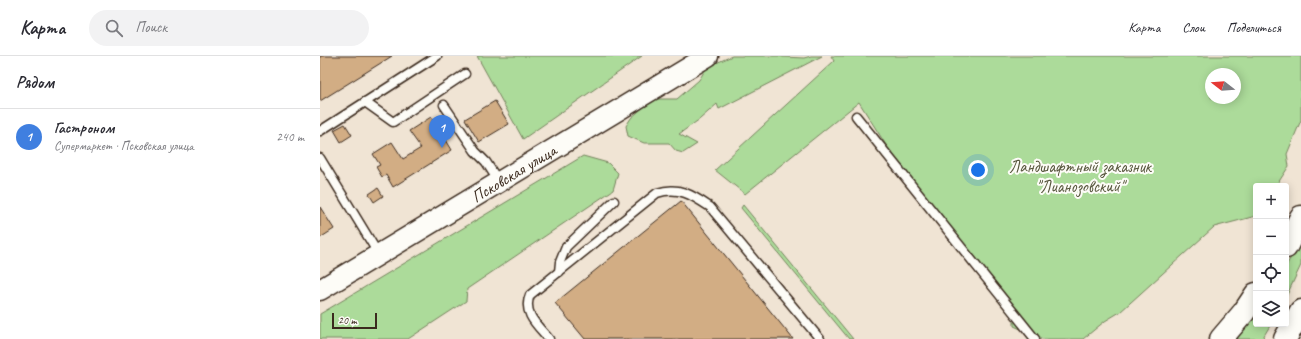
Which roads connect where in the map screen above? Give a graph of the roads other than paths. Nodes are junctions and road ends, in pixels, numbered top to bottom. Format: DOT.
graph roads {
  1 [pos="436,56"];
  2 [pos="708,56"];
  3 [pos="465,74"];
  4 [pos="365,102"];
  5 [pos="444,106"];
  6 [pos="856,116"];
  7 [pos="320,131"];
  8 [pos="320,158"];
  9 [pos="499,182"];
  10 [pos="614,201"];
  11 [pos="1301,217"];
  12 [pos="1289,241"];
  13 [pos="379,255"];
  14 [pos="559,272"];
  15 [pos="320,290"];
  16 [pos="1253,298"];
  17 [pos="1301,311"];
  18 [pos="549,339"];
  19 [pos="820,339"];
  20 [pos="1035,339"];
  21 [pos="1221,339"];
  22 [pos="1285,339"];
  1 -- 4 [label="lane"];
  2 -- 9 [label="street, Псковская улица"];
  3 -- 4 [label="lane"];
  4 -- 7 [label="lane"];
  5 -- 9 [label="lane"];
  6 -- 20 [label="lane"];
  8 -- 13 [label="lane"];
  9 -- 13 [label="street, Псковская улица"];
  10 -- 14 [label="lane"];
  11 -- 12 [label="main road"];
  13 -- 15 [label="street, Псковская улица"];
  14 -- 18 [label="lane"];
  14 -- 19 [label="lane"];
  16 -- 21 [label="main road"];
  17 -- 22 [label="main road"];
}
